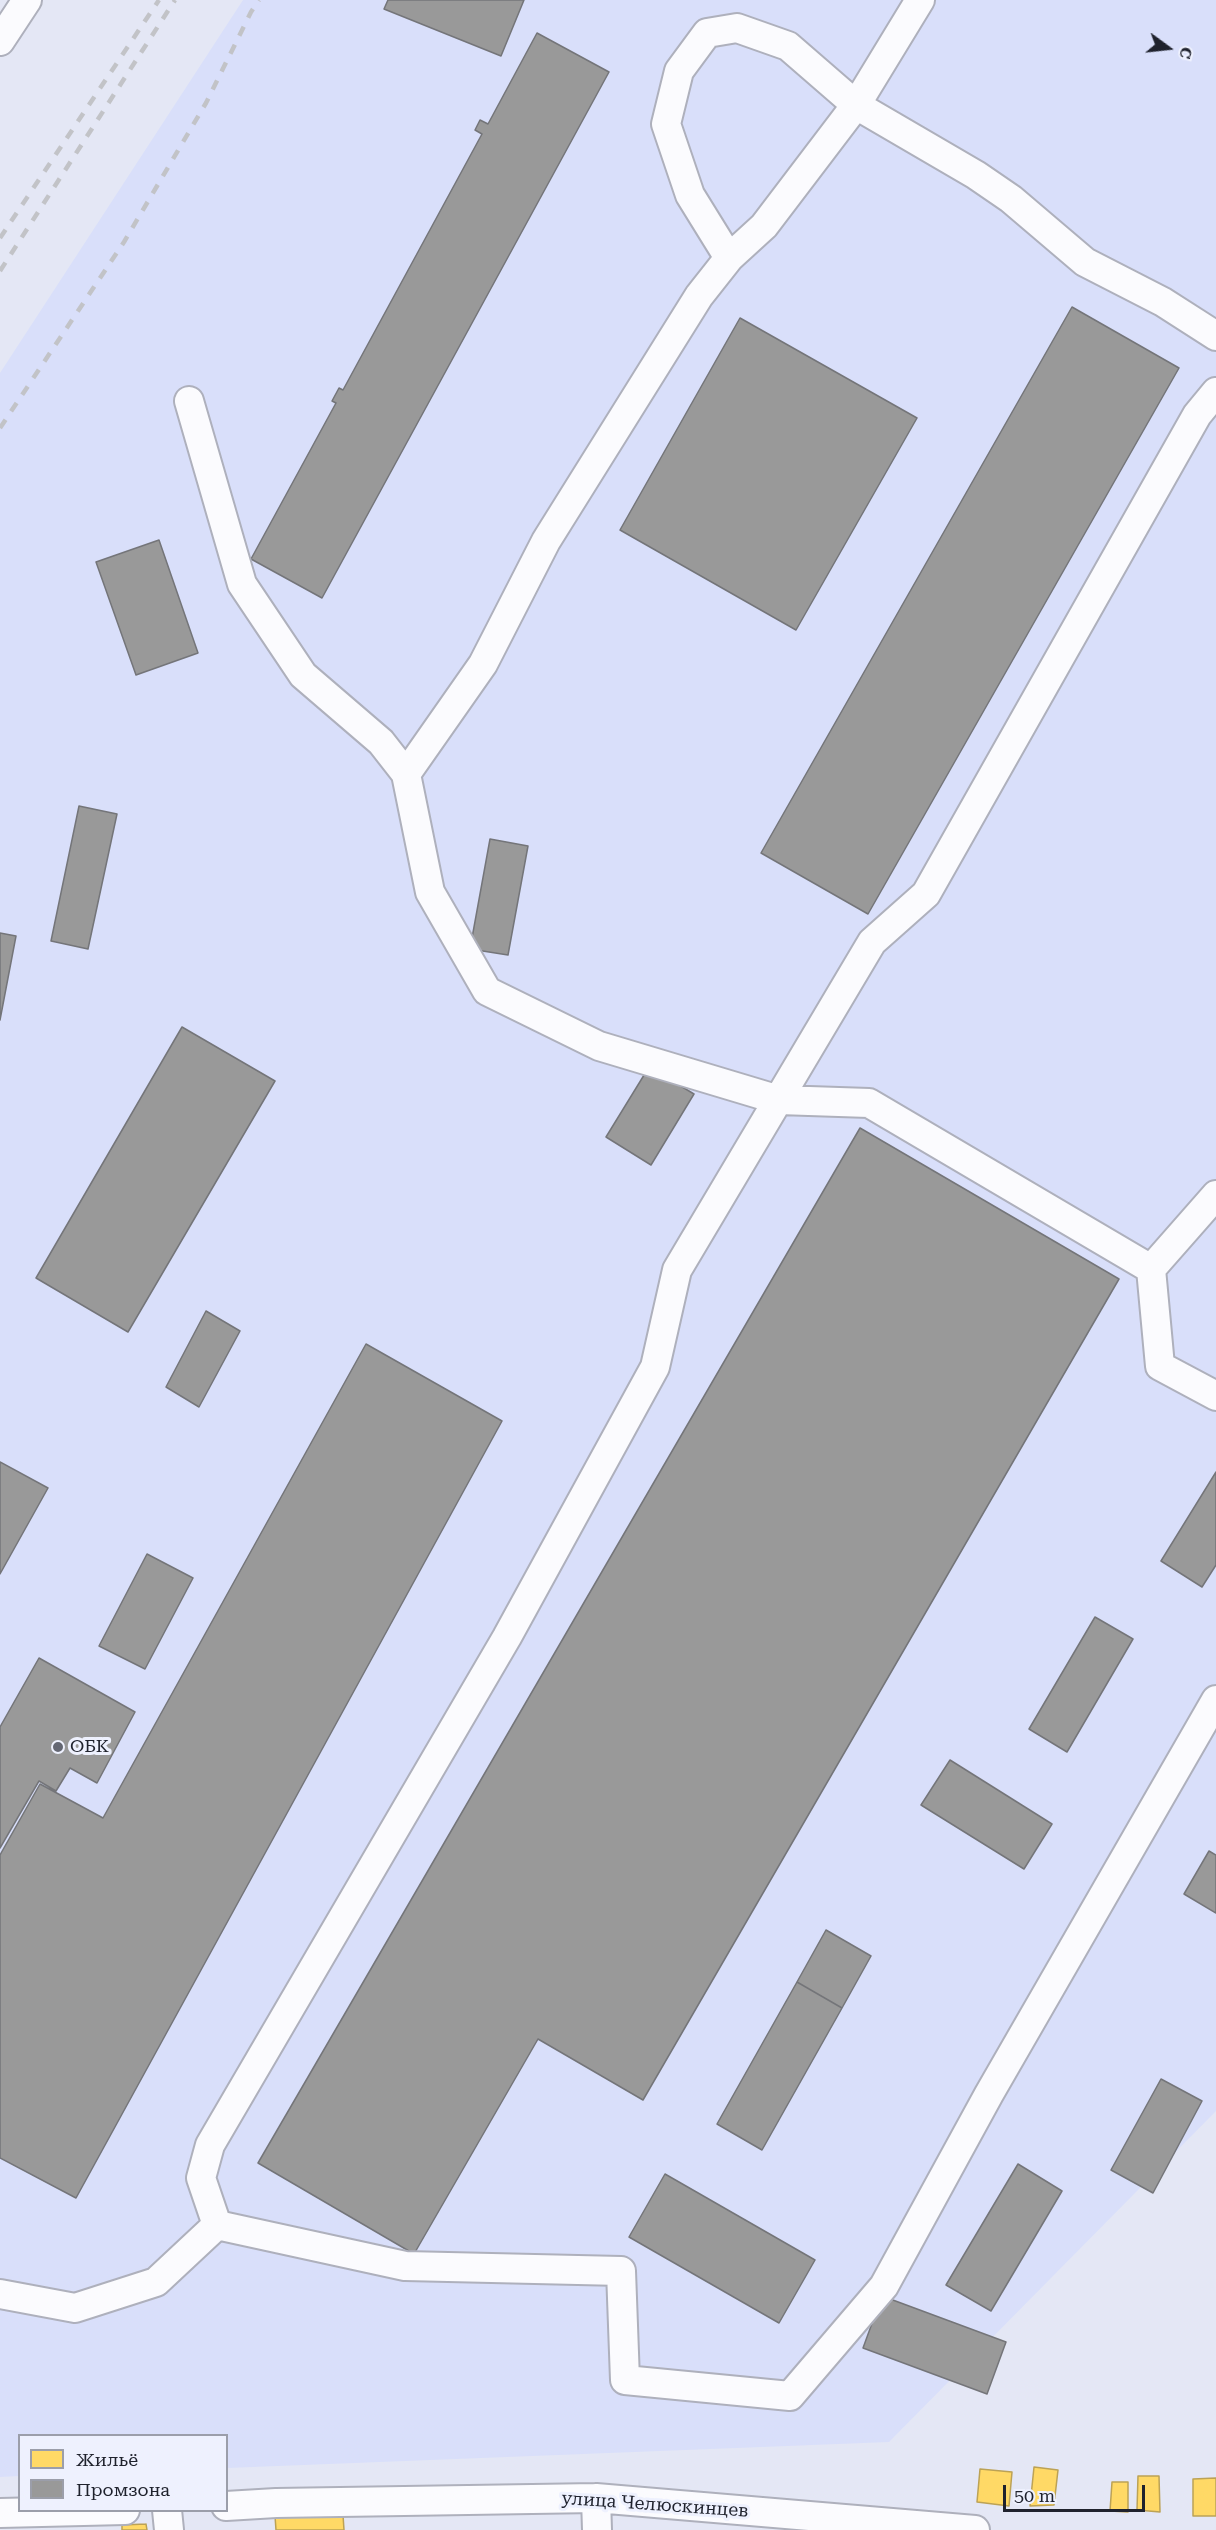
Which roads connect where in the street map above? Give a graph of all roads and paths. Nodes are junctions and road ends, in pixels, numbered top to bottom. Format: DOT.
graph roads {
  1 [pos="27,0"];
  2 [pos="920,0"];
  3 [pos="0,41"];
  4 [pos="856,105"];
  5 [pos="729,258"];
  6 [pos="1216,336"];
  7 [pos="1216,392"];
  8 [pos="189,401"];
  9 [pos="406,774"];
  10 [pos="778,1100"];
  11 [pos="1216,1195"];
  12 [pos="1151,1269"];
  13 [pos="1216,1396"];
  14 [pos="1216,1700"];
  15 [pos="217,2225"];
  16 [pos="0,2294"];
  17 [pos="596,2498"];
  18 [pos="228,2506"];
  19 [pos="62,2512"];
  20 [pos="167,2512"];
  21 [pos="0,2513"];
  22 [pos="169,2530"];
  23 [pos="597,2530"];
  24 [pos="975,2530"];
  1 -- 3 [label="street"];
  2 -- 4 [label="street"];
  4 -- 5 [label="street"];
  4 -- 5 [label="street"];
  4 -- 6 [label="street"];
  5 -- 9 [label="street"];
  7 -- 10 [label="street"];
  8 -- 9 [label="street"];
  9 -- 10 [label="street"];
  10 -- 12 [label="street"];
  10 -- 15 [label="street"];
  11 -- 12 [label="street"];
  12 -- 13 [label="street"];
  14 -- 15 [label="street"];
  15 -- 16 [label="street"];
  17 -- 18 [label="street, улица Челюскинцев"];
  17 -- 23 [label="street"];
  17 -- 24 [label="street, улица Челюскинцев"];
  19 -- 21 [label="street"];
  20 -- 22 [label="street"];
}
